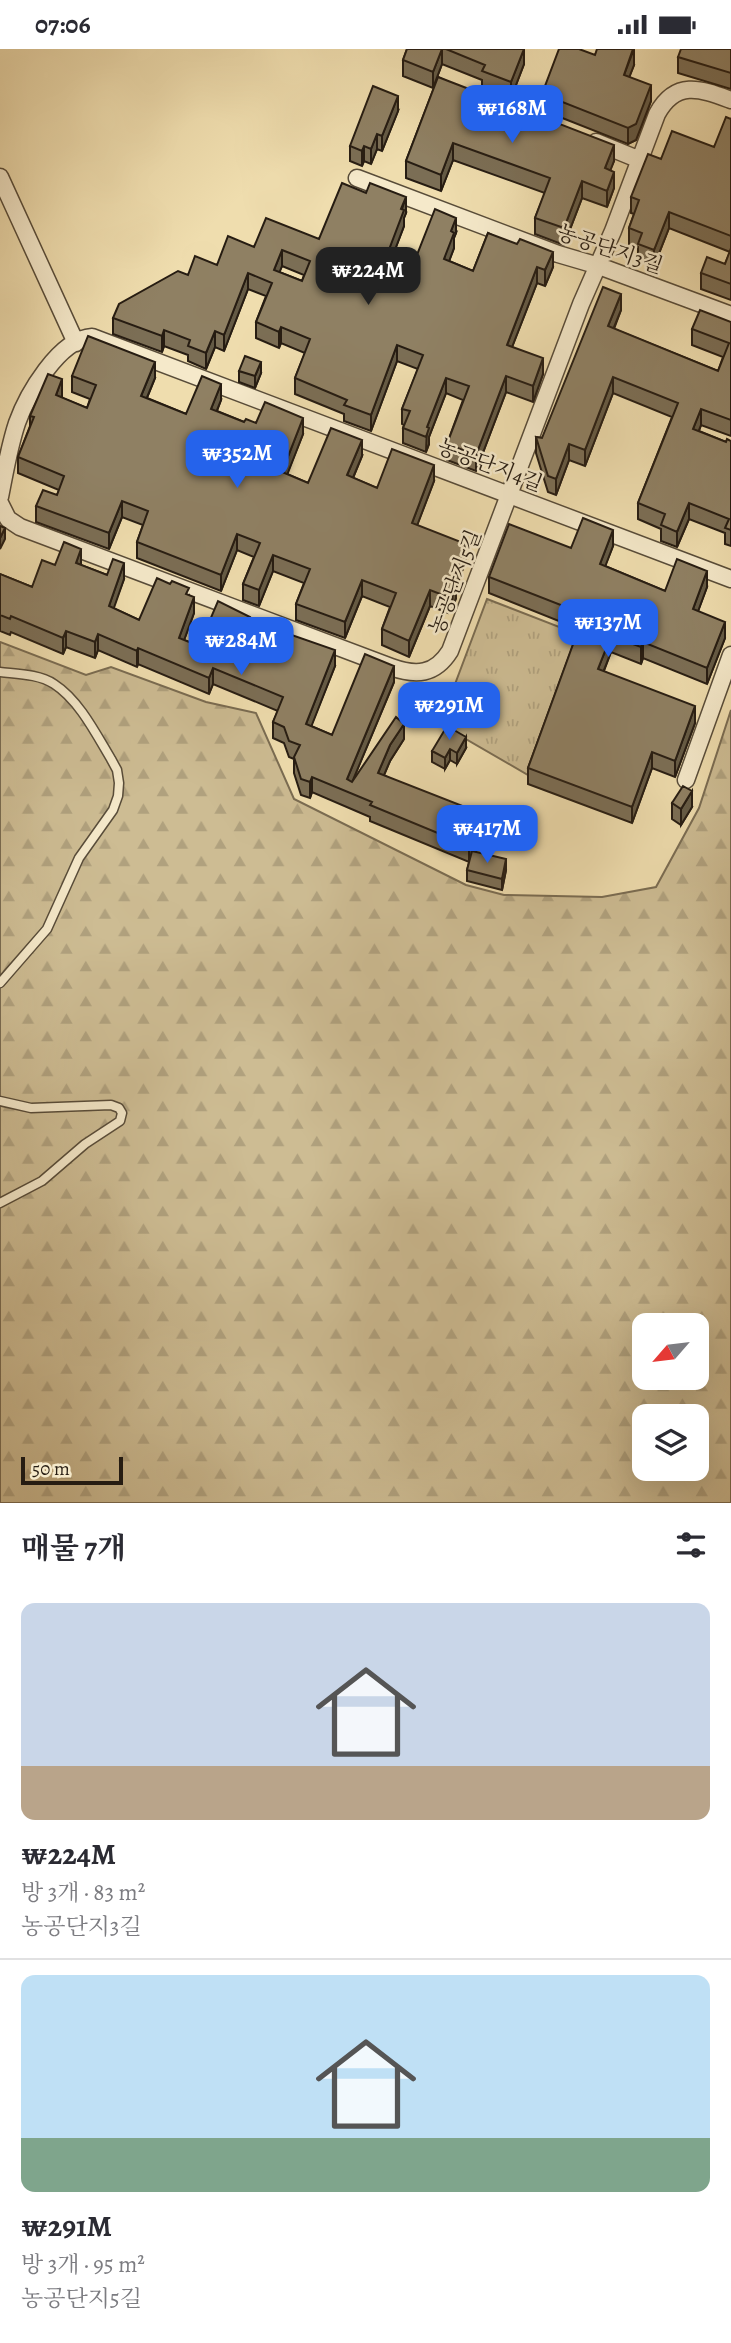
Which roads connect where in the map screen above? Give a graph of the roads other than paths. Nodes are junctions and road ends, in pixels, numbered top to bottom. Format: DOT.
graph roads {
  1 [pos="731,100"];
  2 [pos="584,138"];
  3 [pos="640,160"];
  4 [pos="0,177"];
  5 [pos="357,177"];
  6 [pos="599,266"];
  7 [pos="731,315"];
  8 [pos="76,343"];
  9 [pos="510,496"];
  10 [pos="0,497"];
  11 [pos="0,504"];
  12 [pos="731,579"];
  13 [pos="731,655"];
  14 [pos="0,672"];
  15 [pos="686,780"];
  16 [pos="0,983"];
  17 [pos="0,1101"];
  18 [pos="0,1203"];
  1 -- 3 [label="street, 농공단지5길"];
  2 -- 3 [label="street"];
  3 -- 6 [label="street, 농공단지5길"];
  4 -- 8 [label="street"];
  5 -- 6 [label="street, 농공단지3길"];
  6 -- 7 [label="street, 농공단지3길"];
  6 -- 9 [label="street, 농공단지5길"];
  8 -- 9 [label="street, 농공단지4길"];
  8 -- 10 [label="street"];
  9 -- 11 [label="street, 농공단지5길"];
  9 -- 12 [label="street, 농공단지4길"];
  13 -- 15 [label="street"];
  14 -- 16 [label="lane"];
  17 -- 18 [label="lane"];
}
